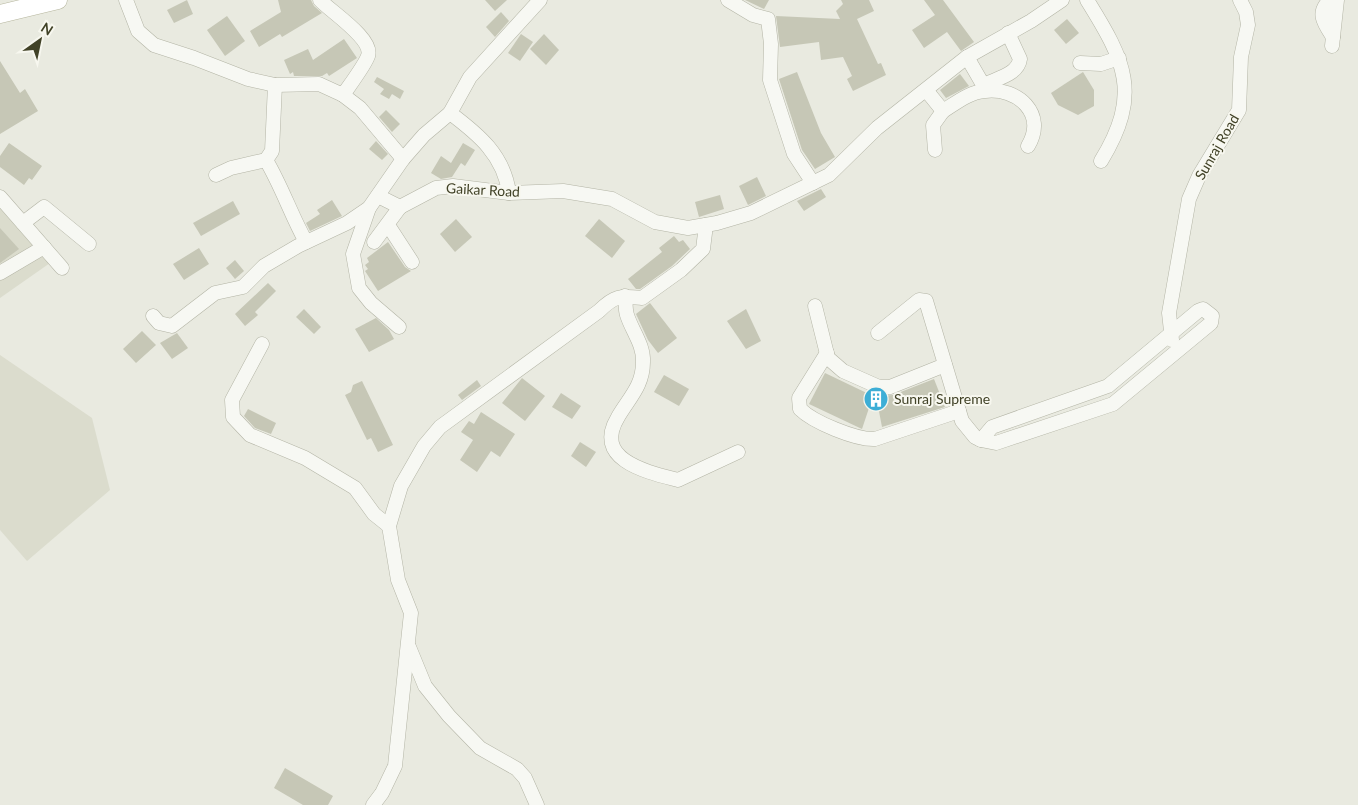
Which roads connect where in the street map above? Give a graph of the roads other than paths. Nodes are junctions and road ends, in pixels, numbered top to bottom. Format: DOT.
graph roads {
  1 [pos="58,0"];
  2 [pos="126,0"];
  3 [pos="320,0"];
  4 [pos="540,0"];
  5 [pos="728,0"];
  6 [pos="1062,0"];
  7 [pos="1087,0"];
  8 [pos="1240,0"];
  9 [pos="1330,0"];
  10 [pos="1337,0"];
  11 [pos="0,14"];
  12 [pos="1008,33"];
  13 [pos="967,57"];
  14 [pos="1119,58"];
  15 [pos="1080,64"];
  16 [pos="275,85"];
  17 [pos="926,90"];
  18 [pos="343,95"];
  19 [pos="943,111"];
  20 [pos="450,113"];
  21 [pos="1028,146"];
  22 [pos="935,150"];
  23 [pos="403,159"];
  24 [pos="266,160"];
  25 [pos="1101,161"];
  26 [pos="216,175"];
  27 [pos="813,183"];
  28 [pos="509,193"];
  29 [pos="378,196"];
  30 [pos="2,204"];
  31 [pos="400,207"];
  32 [pos="369,208"];
  33 [pos="23,224"];
  34 [pos="388,225"];
  35 [pos="706,225"];
  36 [pos="306,242"];
  37 [pos="374,242"];
  38 [pos="89,244"];
  39 [pos="44,247"];
  40 [pos="412,262"];
  41 [pos="62,268"];
  42 [pos="0,273"];
  43 [pos="618,297"];
  44 [pos="815,306"];
  45 [pos="153,316"];
  46 [pos="399,327"];
  47 [pos="878,333"];
  48 [pos="1171,333"];
  49 [pos="262,344"];
  50 [pos="827,353"];
  51 [pos="1175,353"];
  52 [pos="945,365"];
  53 [pos="1114,382"];
  54 [pos="1093,392"];
  55 [pos="1125,395"];
  56 [pos="1099,410"];
  57 [pos="959,411"];
  58 [pos="981,440"];
  59 [pos="738,452"];
  60 [pos="388,526"];
  61 [pos="408,646"];
  62 [pos="374,805"];
  63 [pos="536,805"];
  1 -- 11 [label="main road"];
  2 -- 16 [label="street"];
  3 -- 18 [label="street"];
  4 -- 20 [label="street"];
  5 -- 27 [label="street"];
  6 -- 12 [label="street, Gaikar Road"];
  7 -- 14 [label="street"];
  8 -- 48 [label="street, Sunraj Road"];
  9 -- 10 [label="street"];
  12 -- 13 [label="street, Gaikar Road"];
  12 -- 13 [label="street"];
  13 -- 17 [label="street, Gaikar Road"];
  14 -- 15 [label="street"];
  14 -- 25 [label="street"];
  16 -- 18 [label="street"];
  16 -- 24 [label="street"];
  17 -- 19 [label="street"];
  17 -- 27 [label="street, Gaikar Road"];
  18 -- 23 [label="street"];
  19 -- 21 [label="street"];
  19 -- 22 [label="street"];
  20 -- 23 [label="street"];
  20 -- 28 [label="street"];
  23 -- 29 [label="street"];
  24 -- 26 [label="street"];
  24 -- 36 [label="street"];
  27 -- 35 [label="street, Gaikar Road"];
  28 -- 31 [label="street, Gaikar Road"];
  28 -- 35 [label="street, Gaikar Road"];
  29 -- 31 [label="street"];
  29 -- 32 [label="street"];
  30 -- 33 [label="street"];
  31 -- 34 [label="street"];
  32 -- 36 [label="street"];
  32 -- 46 [label="street"];
  33 -- 38 [label="street"];
  33 -- 39 [label="street"];
  34 -- 37 [label="street"];
  34 -- 40 [label="street"];
  35 -- 43 [label="street"];
  36 -- 45 [label="street"];
  39 -- 41 [label="street"];
  39 -- 42 [label="street"];
  43 -- 59 [label="street"];
  43 -- 60 [label="street"];
  44 -- 50 [label="street"];
  47 -- 52 [label="street"];
  48 -- 51 [label="street, Sunraj Road"];
  48 -- 51 [label="street"];
  48 -- 53 [label="street"];
  49 -- 60 [label="street"];
  50 -- 52 [label="street"];
  50 -- 57 [label="street"];
  51 -- 55 [label="street"];
  52 -- 57 [label="street"];
  53 -- 54 [label="street"];
  53 -- 55 [label="street"];
  54 -- 56 [label="street"];
  54 -- 58 [label="street"];
  55 -- 56 [label="street"];
  56 -- 58 [label="street"];
  57 -- 58 [label="street"];
  60 -- 61 [label="street"];
  61 -- 62 [label="street"];
  61 -- 63 [label="street"];
}
